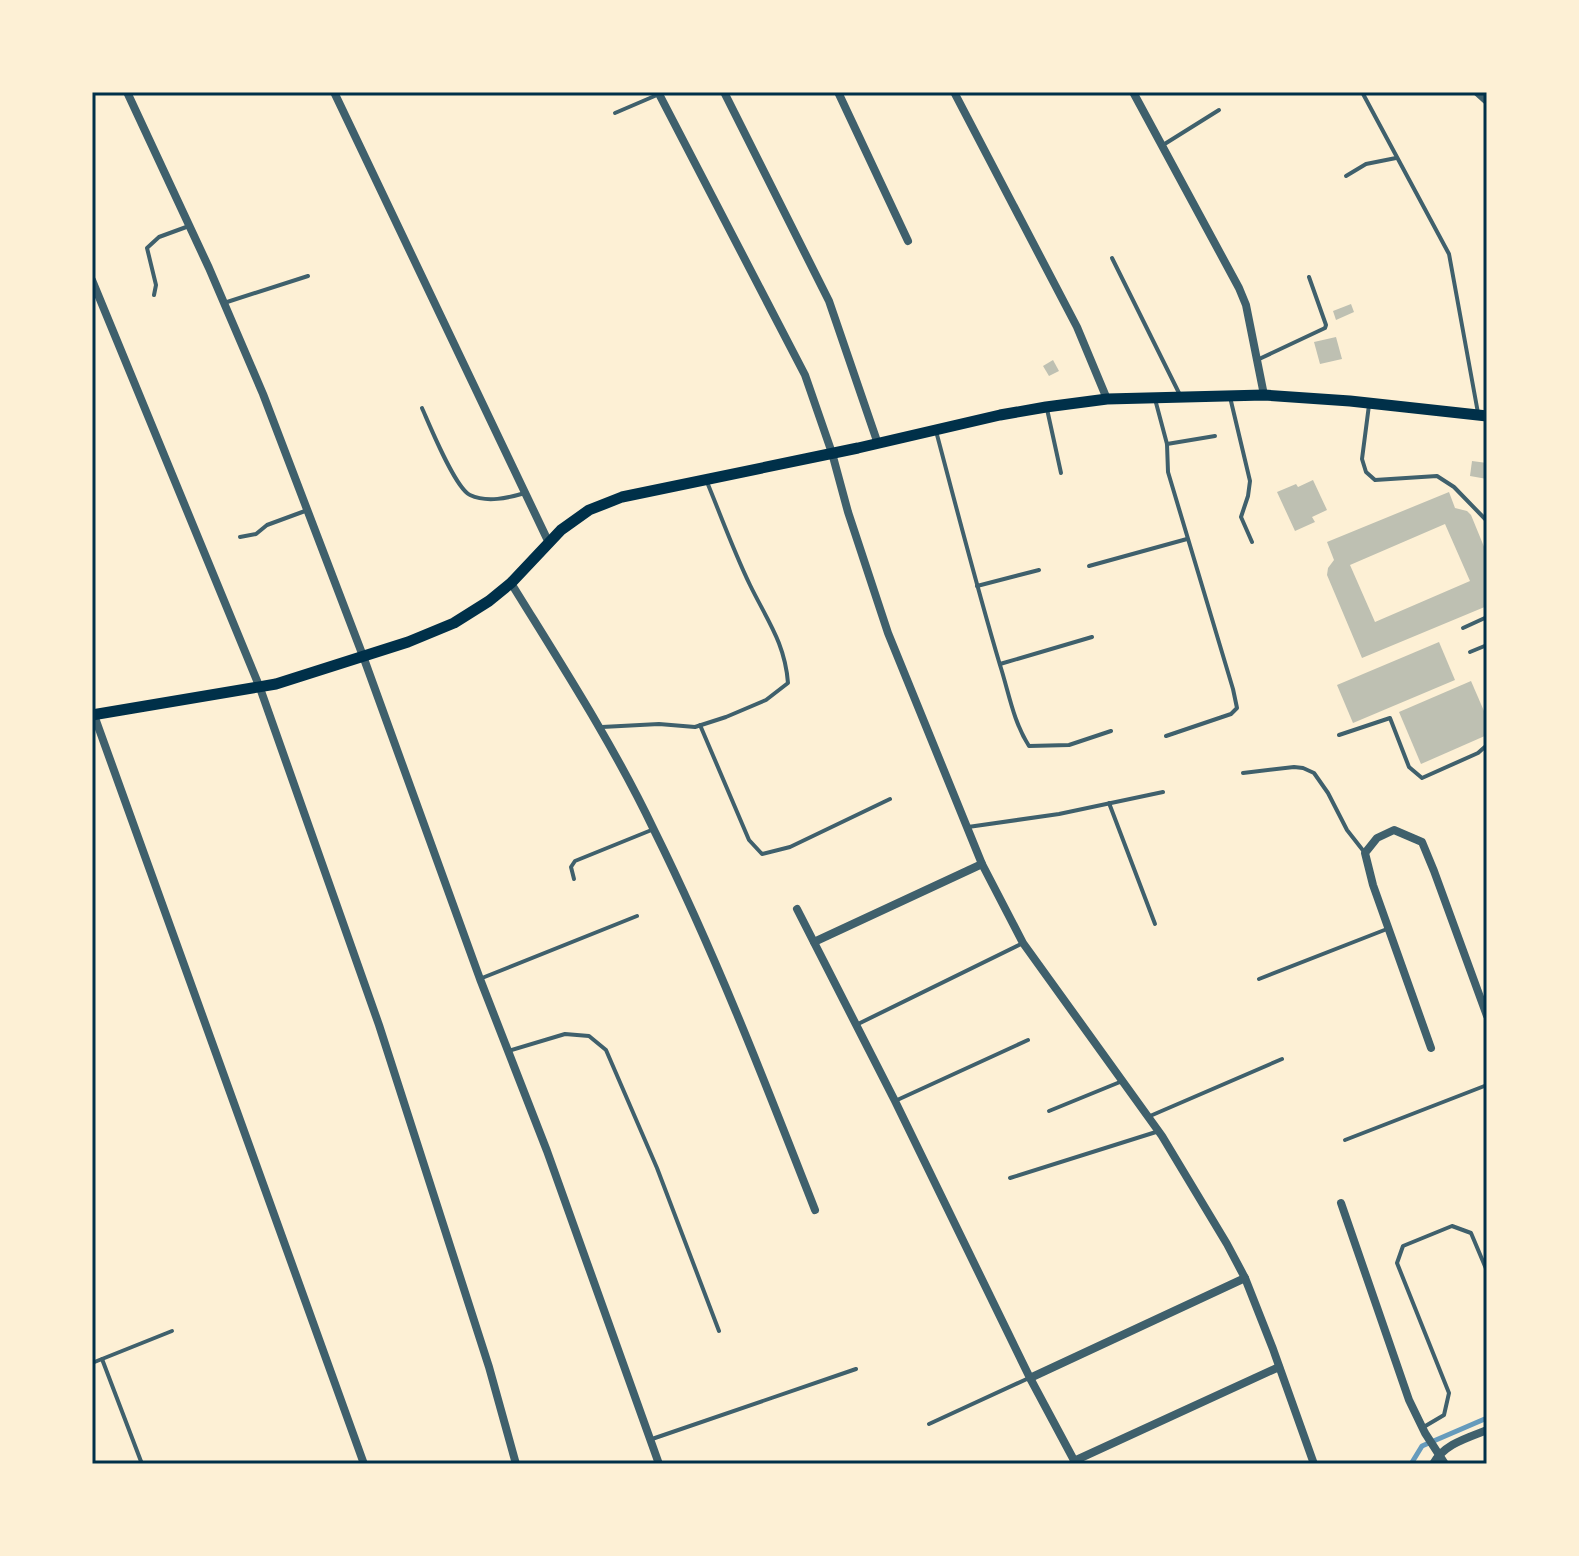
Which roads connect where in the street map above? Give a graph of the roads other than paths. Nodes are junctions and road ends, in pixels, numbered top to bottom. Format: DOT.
graph roads {
  1 [pos="127,92"];
  2 [pos="334,92"];
  3 [pos="724,92"];
  4 [pos="838,92"];
  5 [pos="954,92"];
  6 [pos="1133,92"];
  7 [pos="1362,92"];
  8 [pos="1477,92"];
  9 [pos="659,93"];
  10 [pos="1487,101"];
  11 [pos="1219,110"];
  12 [pos="615,113"];
  13 [pos="1161,147"];
  14 [pos="1396,158"];
  15 [pos="1346,176"];
  16 [pos="189,226"];
  17 [pos="908,241"];
  18 [pos="1112,258"];
  19 [pos="308,276"];
  20 [pos="1309,277"];
  21 [pos="92,280"];
  22 [pos="154,295"];
  23 [pos="224,303"];
  24 [pos="1257,360"];
  25 [pos="1230,395"];
  26 [pos="1264,395"];
  27 [pos="1154,397"];
  28 [pos="1181,398"];
  29 [pos="1107,399"];
  30 [pos="1370,402"];
  31 [pos="1046,407"];
  32 [pos="422,408"];
  33 [pos="1483,416"];
  34 [pos="936,429"];
  35 [pos="1215,436"];
  36 [pos="878,444"];
  37 [pos="1167,444"];
  38 [pos="832,453"];
  39 [pos="1061,473"];
  40 [pos="706,480"];
  41 [pos="525,493"];
  42 [pos="308,510"];
  43 [pos="1487,521"];
  44 [pos="240,537"];
  45 [pos="1188,539"];
  46 [pos="1252,542"];
  47 [pos="549,543"];
  48 [pos="1089,566"];
  49 [pos="1039,570"];
  50 [pos="511,583"];
  51 [pos="977,586"];
  52 [pos="1487,617"];
  53 [pos="1463,628"];
  54 [pos="1092,637"];
  55 [pos="1487,645"];
  56 [pos="1470,652"];
  57 [pos="363,656"];
  58 [pos="1000,664"];
  59 [pos="260,688"];
  60 [pos="93,715"];
  61 [pos="700,725"];
  62 [pos="600,727"];
  63 [pos="1111,731"];
  64 [pos="1339,735"];
  65 [pos="1166,736"];
  66 [pos="1487,745"];
  67 [pos="1243,773"];
  68 [pos="1163,792"];
  69 [pos="890,799"];
  70 [pos="1109,803"];
  71 [pos="966,827"];
  72 [pos="654,829"];
  73 [pos="1365,853"];
  74 [pos="982,864"];
  75 [pos="574,879"];
  76 [pos="797,909"];
  77 [pos="637,916"];
  78 [pos="1155,924"];
  79 [pos="1388,928"];
  80 [pos="814,942"];
  81 [pos="1023,943"];
  82 [pos="480,979"];
  83 [pos="1259,979"];
  84 [pos="1487,1016"];
  85 [pos="856,1025"];
  86 [pos="1028,1040"];
  87 [pos="1431,1048"];
  88 [pos="508,1051"];
  89 [pos="1282,1059"];
  90 [pos="1122,1081"];
  91 [pos="1487,1085"];
  92 [pos="895,1101"];
  93 [pos="1049,1111"];
  94 [pos="1148,1117"];
  95 [pos="1158,1131"];
  96 [pos="1345,1140"];
  97 [pos="1010,1178"];
  98 [pos="1341,1203"];
  99 [pos="815,1210"];
  100 [pos="1487,1271"];
  101 [pos="1245,1278"];
  102 [pos="172,1331"];
  103 [pos="719,1331"];
  104 [pos="102,1359"];
  105 [pos="92,1363"];
  106 [pos="1279,1367"];
  107 [pos="856,1369"];
  108 [pos="1030,1378"];
  109 [pos="929,1424"];
  110 [pos="1424,1430"];
  111 [pos="1487,1430"];
  112 [pos="650,1439"];
  113 [pos="1437,1452"];
  114 [pos="1075,1462"];
  115 [pos="142,1464"];
  116 [pos="364,1464"];
  117 [pos="516,1464"];
  118 [pos="659,1464"];
  119 [pos="1314,1464"];
  120 [pos="1433,1464"];
  121 [pos="1445,1464"];
  1 -- 16 [label="street"];
  2 -- 41 [label="street"];
  3 -- 36 [label="street"];
  4 -- 17 [label="street"];
  5 -- 29 [label="street"];
  6 -- 13 [label="street"];
  7 -- 14 [label="lane"];
  8 -- 10 [label="street"];
  9 -- 12 [label="lane"];
  9 -- 38 [label="street"];
  11 -- 13 [label="lane"];
  13 -- 24 [label="street"];
  14 -- 15 [label="lane"];
  14 -- 33 [label="lane"];
  16 -- 22 [label="lane"];
  16 -- 23 [label="street"];
  18 -- 28 [label="lane"];
  19 -- 23 [label="lane"];
  20 -- 24 [label="lane"];
  21 -- 59 [label="street"];
  23 -- 42 [label="street"];
  24 -- 26 [label="street"];
  25 -- 26 [label="main road"];
  25 -- 28 [label="main road"];
  25 -- 46 [label="lane"];
  26 -- 30 [label="main road"];
  27 -- 28 [label="main road"];
  27 -- 29 [label="main road"];
  27 -- 37 [label="lane"];
  29 -- 31 [label="main road"];
  30 -- 33 [label="main road"];
  30 -- 43 [label="lane"];
  31 -- 34 [label="main road"];
  31 -- 39 [label="lane"];
  32 -- 41 [label="lane"];
  34 -- 36 [label="main road"];
  34 -- 51 [label="lane"];
  35 -- 37 [label="lane"];
  36 -- 38 [label="main road"];
  37 -- 45 [label="lane"];
  38 -- 40 [label="main road"];
  38 -- 71 [label="street"];
  40 -- 47 [label="main road"];
  40 -- 61 [label="lane"];
  41 -- 47 [label="street"];
  42 -- 44 [label="lane"];
  42 -- 57 [label="street"];
  45 -- 48 [label="lane"];
  45 -- 65 [label="lane"];
  47 -- 50 [label="main road"];
  49 -- 51 [label="lane"];
  50 -- 57 [label="main road"];
  50 -- 62 [label="street"];
  51 -- 58 [label="lane"];
  52 -- 53 [label="lane"];
  54 -- 58 [label="lane"];
  55 -- 56 [label="lane"];
  57 -- 59 [label="main road"];
  57 -- 82 [label="street"];
  58 -- 63 [label="lane"];
  59 -- 60 [label="main road"];
  59 -- 117 [label="street"];
  60 -- 116 [label="street"];
  61 -- 62 [label="lane"];
  61 -- 69 [label="lane"];
  62 -- 72 [label="street"];
  64 -- 66 [label="lane"];
  67 -- 73 [label="lane"];
  68 -- 70 [label="lane"];
  70 -- 71 [label="lane"];
  70 -- 78 [label="lane"];
  71 -- 74 [label="street"];
  72 -- 75 [label="lane"];
  72 -- 99 [label="street"];
  73 -- 79 [label="street"];
  73 -- 84 [label="street"];
  74 -- 80 [label="street"];
  74 -- 81 [label="street"];
  76 -- 80 [label="street"];
  77 -- 82 [label="lane"];
  79 -- 83 [label="lane"];
  79 -- 87 [label="street"];
  80 -- 85 [label="street"];
  81 -- 85 [label="lane"];
  81 -- 90 [label="street"];
  82 -- 88 [label="street"];
  85 -- 92 [label="street"];
  86 -- 92 [label="lane"];
  88 -- 103 [label="lane"];
  88 -- 112 [label="street"];
  89 -- 94 [label="lane"];
  90 -- 93 [label="lane"];
  90 -- 94 [label="street"];
  91 -- 96 [label="lane"];
  92 -- 108 [label="street"];
  94 -- 95 [label="street"];
  95 -- 97 [label="lane"];
  95 -- 101 [label="street"];
  98 -- 110 [label="street"];
  100 -- 110 [label="lane"];
  101 -- 106 [label="street"];
  101 -- 108 [label="street"];
  102 -- 104 [label="lane"];
  104 -- 105 [label="lane"];
  104 -- 115 [label="lane"];
  106 -- 114 [label="street"];
  106 -- 119 [label="street"];
  107 -- 112 [label="lane"];
  108 -- 109 [label="lane"];
  108 -- 114 [label="street"];
  110 -- 113 [label="street"];
  111 -- 113 [label="street"];
  112 -- 118 [label="street"];
  113 -- 120 [label="street"];
  113 -- 121 [label="street"];
}
